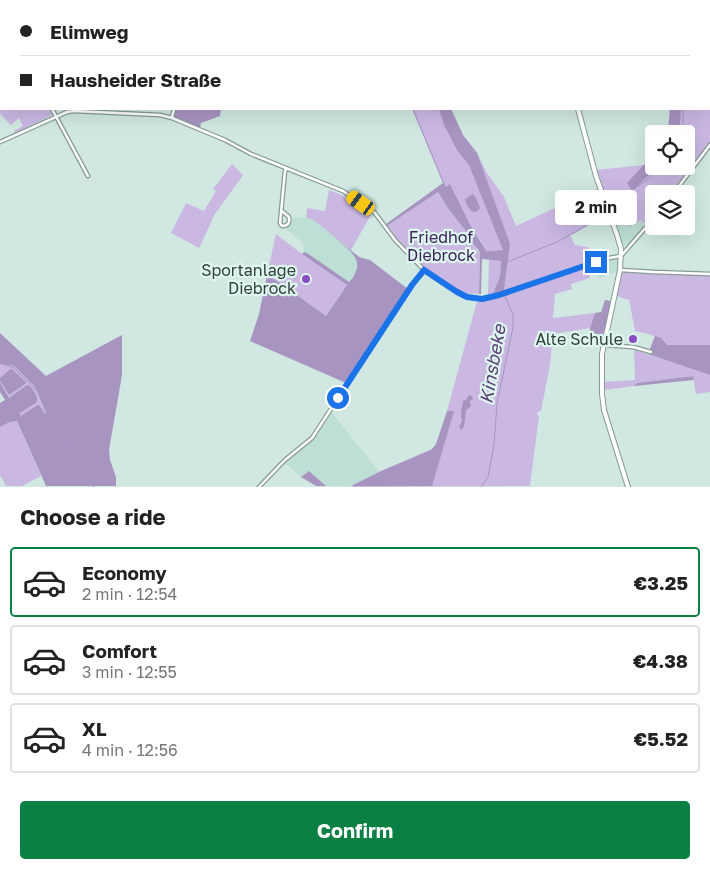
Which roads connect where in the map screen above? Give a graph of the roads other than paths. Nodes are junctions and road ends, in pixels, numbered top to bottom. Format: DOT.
graph roads {
  1 [pos="53,110"];
  2 [pos="174,110"];
  3 [pos="578,110"];
  4 [pos="56,116"];
  5 [pos="172,118"];
  6 [pos="0,142"];
  7 [pos="710,145"];
  8 [pos="286,169"];
  9 [pos="88,176"];
  10 [pos="680,185"];
  11 [pos="282,211"];
  12 [pos="645,229"];
  13 [pos="621,256"];
  14 [pos="424,270"];
  15 [pos="620,270"];
  16 [pos="710,274"];
  17 [pos="604,345"];
  18 [pos="651,352"];
  19 [pos="259,486"];
  20 [pos="628,486"];
  1 -- 4 [label="street"];
  2 -- 5 [label="street"];
  3 -- 13 [label="main road"];
  4 -- 5 [label="street"];
  4 -- 6 [label="street"];
  4 -- 9 [label="street"];
  5 -- 8 [label="street"];
  7 -- 10 [label="street"];
  8 -- 11 [label="street"];
  8 -- 14 [label="street"];
  11 -- 11 [label="street"];
  12 -- 13 [label="street"];
  13 -- 14 [label="street"];
  13 -- 15 [label="main road"];
  14 -- 19 [label="street"];
  15 -- 16 [label="street"];
  15 -- 17 [label="main road"];
  17 -- 18 [label="street"];
  17 -- 20 [label="main road"];
}
